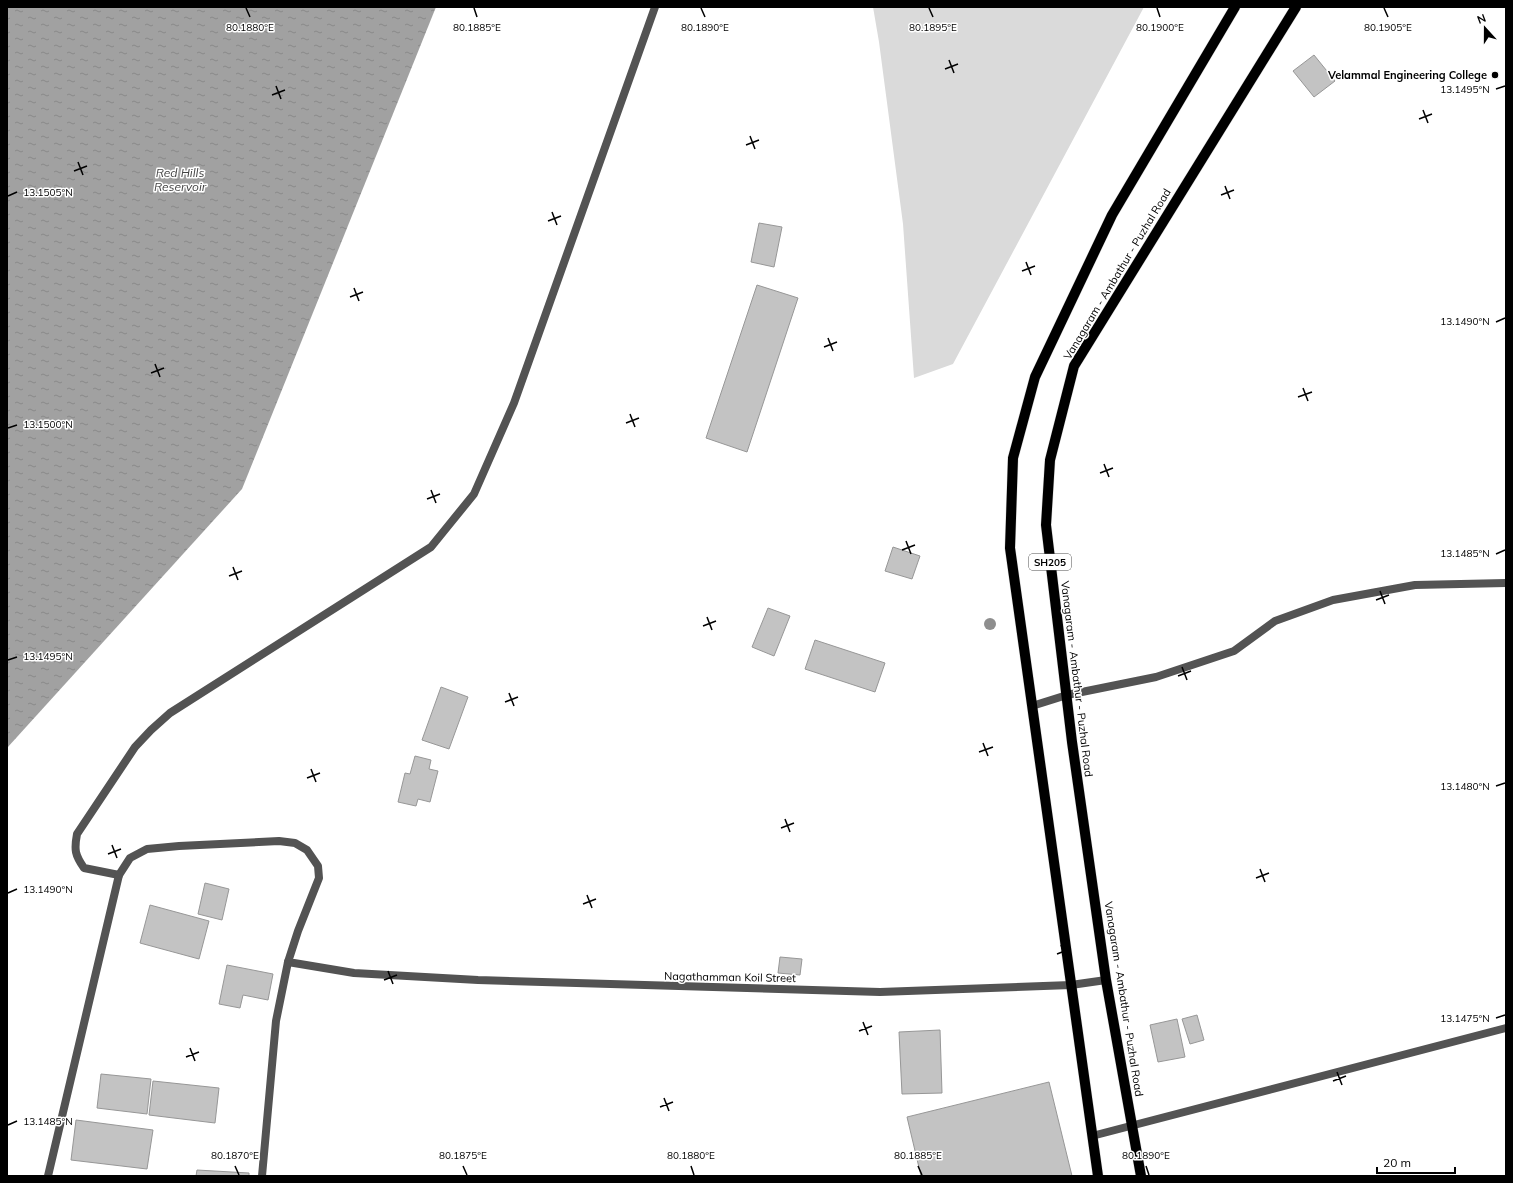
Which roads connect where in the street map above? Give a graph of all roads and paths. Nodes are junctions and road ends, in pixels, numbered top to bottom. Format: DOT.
graph roads {
  1 [pos="655,7"];
  2 [pos="1235,7"];
  3 [pos="1296,7"];
  4 [pos="1506,583"];
  5 [pos="1067,695"];
  6 [pos="1032,706"];
  7 [pos="119,876"];
  8 [pos="288,962"];
  9 [pos="1106,980"];
  10 [pos="1071,985"];
  11 [pos="1506,1028"];
  12 [pos="1133,1126"];
  13 [pos="1092,1136"];
  14 [pos="48,1176"];
  15 [pos="262,1176"];
  16 [pos="1098,1176"];
  17 [pos="1141,1176"];
  1 -- 7 [label="street"];
  2 -- 6 [label="main road"];
  3 -- 5 [label="main road, Vanagaram - Ambathur - Puzhal Road / SH205"];
  4 -- 5 [label="street"];
  5 -- 6 [label="street"];
  5 -- 9 [label="main road, Vanagaram - Ambathur - Puzhal Road / SH205"];
  6 -- 10 [label="main road"];
  7 -- 8 [label="street"];
  7 -- 14 [label="street"];
  8 -- 10 [label="street, Nagathamman Koil Street"];
  8 -- 15 [label="street"];
  9 -- 10 [label="street, Nagathamman Koil Street"];
  9 -- 12 [label="main road, Vanagaram - Ambathur - Puzhal Road / SH205"];
  10 -- 13 [label="main road"];
  11 -- 12 [label="street"];
  12 -- 13 [label="street"];
  12 -- 17 [label="main road, Vanagaram - Ambathur - Puzhal Road / SH205"];
  13 -- 16 [label="main road"];
}
